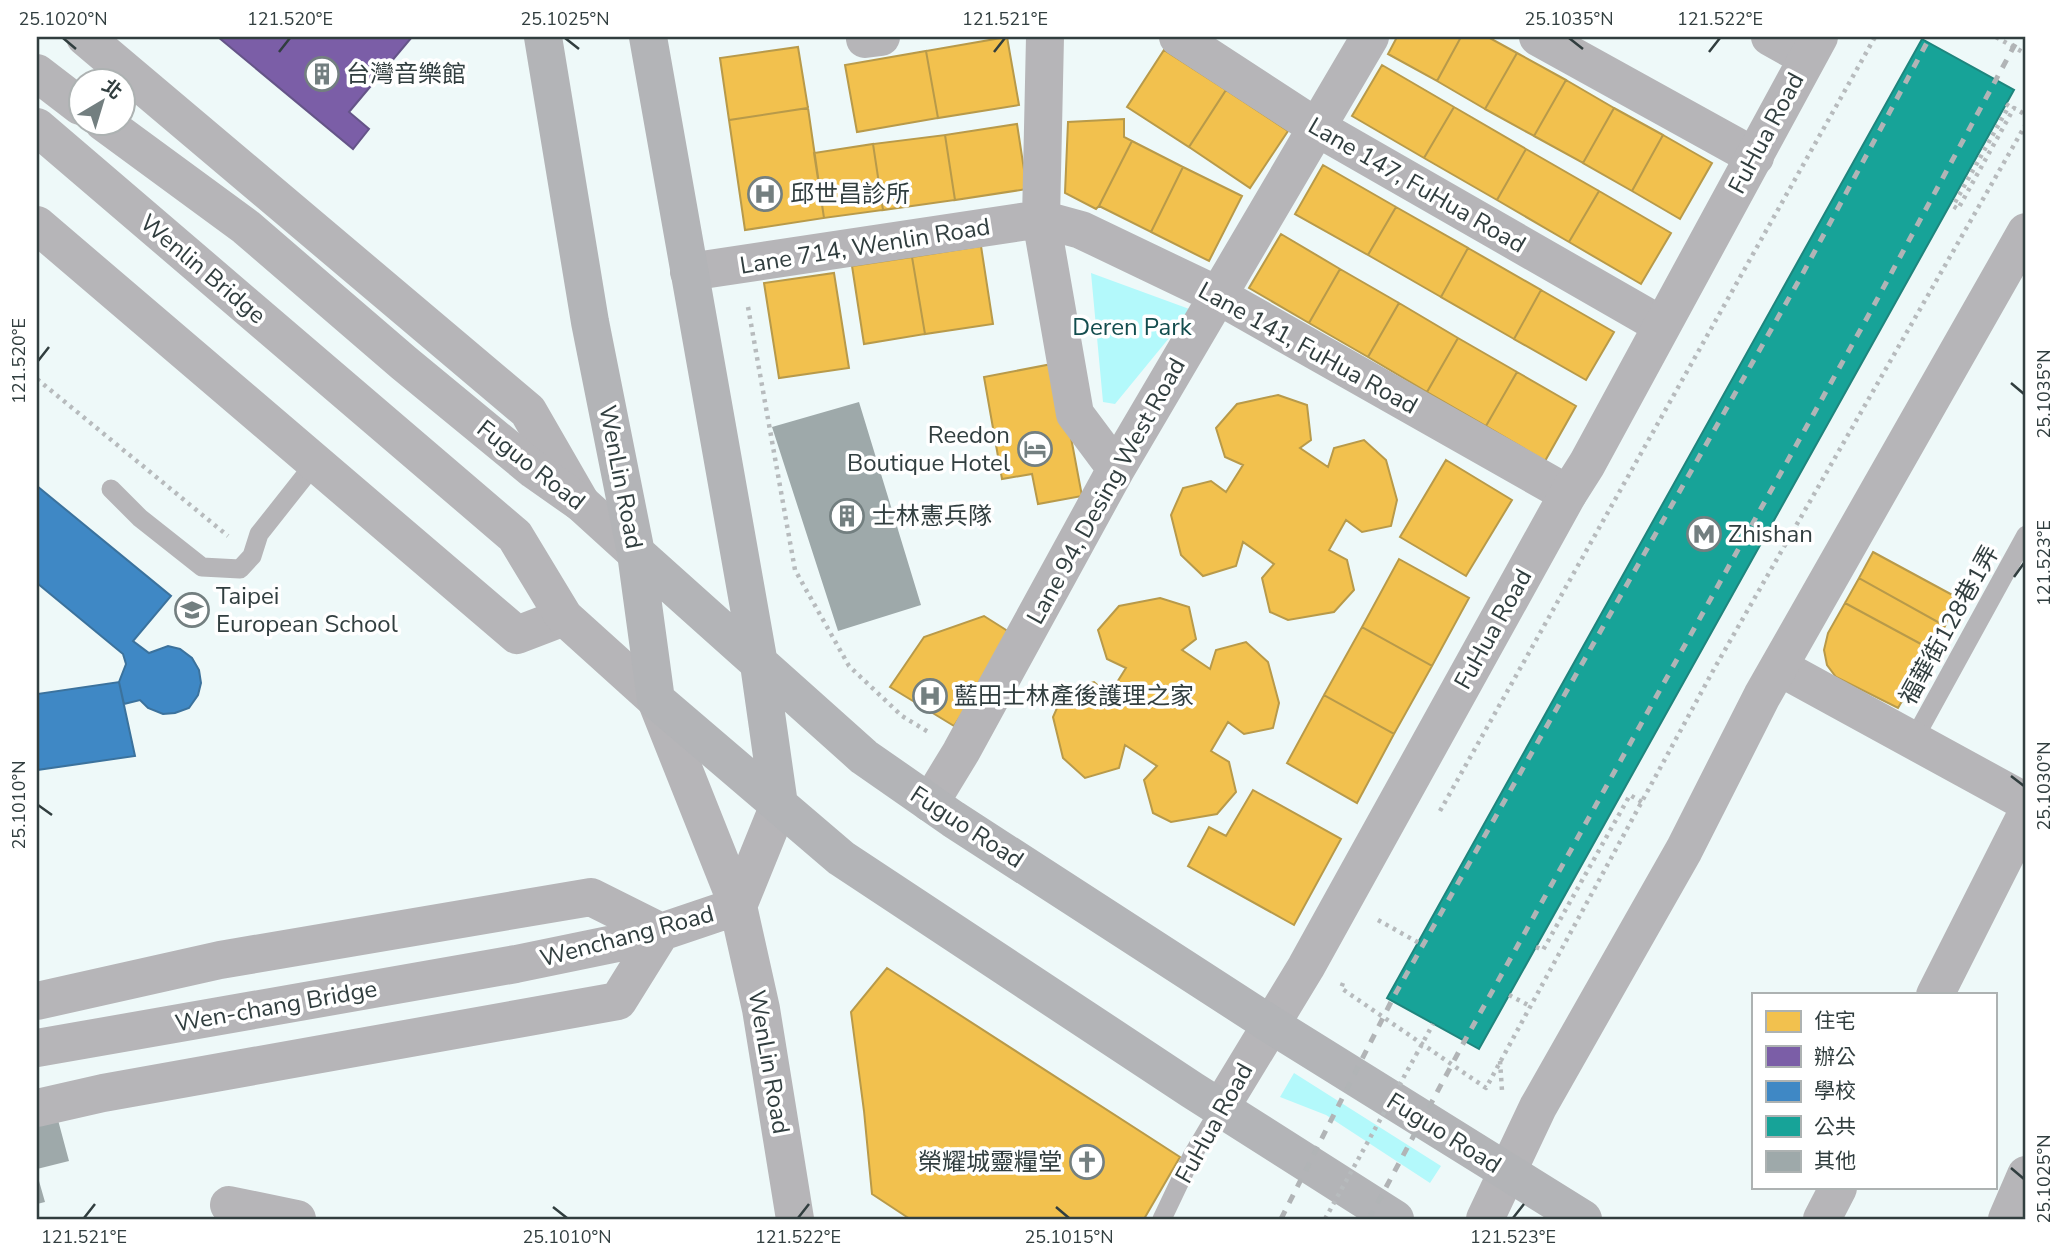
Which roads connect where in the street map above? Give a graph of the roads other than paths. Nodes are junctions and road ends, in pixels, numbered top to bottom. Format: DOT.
graph roads {
  1 [pos="85,37"];
  2 [pos="542,37"];
  3 [pos="648,37"];
  4 [pos="1045,37"];
  5 [pos="1178,37"];
  6 [pos="1370,37"];
  7 [pos="1538,37"];
  8 [pos="1770,37"];
  9 [pos="1812,47"];
  10 [pos="37,73"];
  11 [pos="66,95"];
  12 [pos="37,127"];
  13 [pos="1316,127"];
  14 [pos="122,136"];
  15 [pos="1755,157"];
  16 [pos="1041,219"];
  17 [pos="37,225"];
  18 [pos="2026,232"];
  19 [pos="689,272"];
  20 [pos="1217,295"];
  21 [pos="1661,325"];
  22 [pos="316,461"];
  23 [pos="1116,469"];
  24 [pos="111,489"];
  25 [pos="1567,494"];
  26 [pos="582,503"];
  27 [pos="2026,535"];
  28 [pos="636,553"];
  29 [pos="564,617"];
  30 [pos="759,664"];
  31 [pos="1779,667"];
  32 [pos="656,699"];
  33 [pos="1914,739"];
  34 [pos="2026,802"];
  35 [pos="930,803"];
  36 [pos="779,804"];
  37 [pos="2026,815"];
  38 [pos="738,906"];
  39 [pos="662,932"];
  40 [pos="516,964"];
  41 [pos="1936,993"];
  42 [pos="37,1001"];
  43 [pos="1270,1024"];
  44 [pos="37,1048"];
  45 [pos="1221,1107"];
  46 [pos="37,1108"];
  47 [pos="1508,1172"];
  48 [pos="2026,1175"];
  49 [pos="1837,1190"];
  50 [pos="229,1205"];
  51 [pos="297,1219"];
  52 [pos="795,1219"];
  53 [pos="1162,1219"];
  54 [pos="1395,1219"];
  55 [pos="1485,1219"];
  56 [pos="1583,1219"];
  57 [pos="1822,1219"];
  58 [pos="2007,1219"];
  1 -- 26 [label="street"];
  2 -- 28 [label="main road, WenLin Road"];
  3 -- 19 [label="main road"];
  4 -- 16 [label="street"];
  5 -- 13 [label="street, Lane 147, FuHua Road"];
  6 -- 13 [label="street, Lane 94, Desing West Road"];
  7 -- 15 [label="street"];
  8 -- 9 [label="street"];
  9 -- 15 [label="street, FuHua Road"];
  10 -- 11 [label="street"];
  12 -- 29 [label="street, Wenlin Bridge"];
  13 -- 20 [label="street, Lane 94, Desing West Road"];
  13 -- 21 [label="street, Lane 147, FuHua Road"];
  14 -- 26 [label="street, Fuguo Road"];
  15 -- 21 [label="street, FuHua Road"];
  16 -- 19 [label="street, Lane 714, Wenlin Road"];
  16 -- 20 [label="street, Lane 141, FuHua Road"];
  16 -- 23 [label="street"];
  17 -- 22 [label="street"];
  18 -- 31 [label="street"];
  19 -- 30 [label="main road"];
  20 -- 23 [label="street, Lane 94, Desing West Road"];
  20 -- 25 [label="street, Lane 141, FuHua Road"];
  21 -- 25 [label="street, FuHua Road"];
  22 -- 24 [label="lane"];
  22 -- 29 [label="street"];
  23 -- 35 [label="street, Lane 94, Desing West Road"];
  25 -- 43 [label="street, FuHua Road"];
  26 -- 28 [label="street, Fuguo Road"];
  27 -- 33 [label="lane, 福華街128巷1弄"];
  28 -- 30 [label="main road, Fuguo Road"];
  28 -- 32 [label="main road, WenLin Road"];
  29 -- 32 [label="street"];
  30 -- 35 [label="main road, Fuguo Road"];
  30 -- 36 [label="main road"];
  31 -- 33 [label="street"];
  31 -- 47 [label="street"];
  32 -- 36 [label="main road"];
  32 -- 38 [label="street, WenLin Road"];
  33 -- 34 [label="street"];
  35 -- 43 [label="main road, Fuguo Road"];
  36 -- 38 [label="street"];
  36 -- 45 [label="main road"];
  37 -- 41 [label="street"];
  38 -- 39 [label="street, Wenchang Road"];
  38 -- 52 [label="street, WenLin Road"];
  39 -- 40 [label="street, Wenchang Road"];
  39 -- 42 [label="street"];
  39 -- 46 [label="street"];
  40 -- 44 [label="street, Wen-chang Bridge"];
  43 -- 45 [label="street, FuHua Road"];
  43 -- 47 [label="main road, Fuguo Road"];
  45 -- 53 [label="lane, FuHua Road"];
  45 -- 54 [label="main road"];
  47 -- 55 [label="street"];
  47 -- 56 [label="main road, Fuguo Road"];
  48 -- 58 [label="street"];
  49 -- 57 [label="street"];
  50 -- 51 [label="street"];
}
